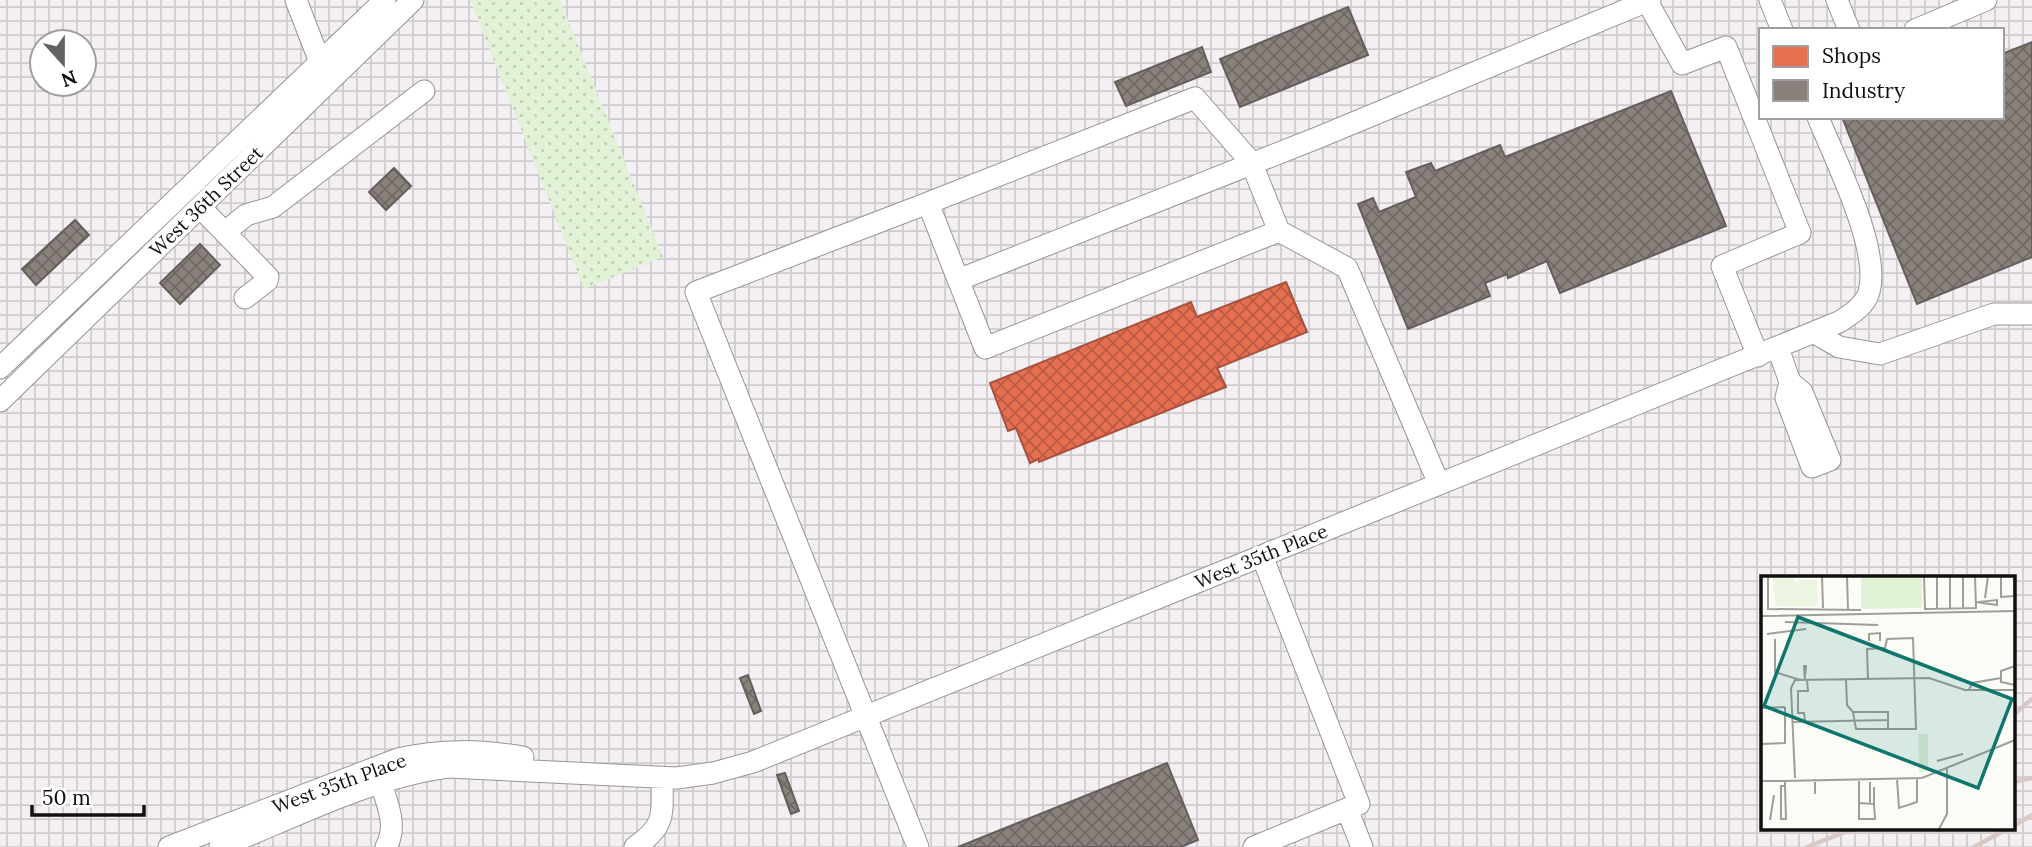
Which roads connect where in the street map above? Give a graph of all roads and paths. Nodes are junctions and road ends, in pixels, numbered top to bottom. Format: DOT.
graph roads {
  1 [pos="296,0"];
  2 [pos="386,0"];
  3 [pos="413,0"];
  4 [pos="1770,0"];
  5 [pos="1837,0"];
  6 [pos="1986,0"];
  7 [pos="1649,1"];
  8 [pos="1781,28"];
  9 [pos="1848,28"];
  10 [pos="1920,28"];
  11 [pos="320,62"];
  12 [pos="424,91"];
  13 [pos="1819,119"];
  14 [pos="1251,162"];
  15 [pos="928,203"];
  16 [pos="200,207"];
  17 [pos="1279,231"];
  18 [pos="225,232"];
  19 [pos="958,280"];
  20 [pos="245,298"];
  21 [pos="2032,314"];
  22 [pos="1815,332"];
  23 [pos="1768,352"];
  24 [pos="0,368"];
  25 [pos="1790,382"];
  26 [pos="0,401"];
  27 [pos="1439,484"];
  28 [pos="1262,556"];
  29 [pos="864,717"];
  30 [pos="639,778"];
  31 [pos="662,778"];
  32 [pos="380,783"];
  33 [pos="1347,809"];
  34 [pos="169,847"];
  35 [pos="220,847"];
  36 [pos="386,847"];
  37 [pos="635,847"];
  38 [pos="918,847"];
  39 [pos="1254,847"];
  40 [pos="1362,847"];
  1 -- 11 [label="street"];
  2 -- 11 [label="street, West 36th Street"];
  3 -- 16 [label="street, West 36th Street"];
  4 -- 8 [label="street"];
  5 -- 9 [label="street"];
  6 -- 10 [label="street"];
  7 -- 14 [label="street"];
  7 -- 23 [label="street"];
  11 -- 24 [label="street, West 36th Street"];
  12 -- 18 [label="street"];
  13 -- 22 [label="street, West 35th Place"];
  14 -- 15 [label="street"];
  14 -- 17 [label="street"];
  14 -- 19 [label="street"];
  15 -- 19 [label="street"];
  15 -- 29 [label="street"];
  16 -- 18 [label="street"];
  16 -- 26 [label="street, West 36th Street"];
  17 -- 19 [label="street"];
  17 -- 27 [label="street"];
  18 -- 20 [label="street"];
  21 -- 22 [label="street"];
  22 -- 23 [label="street, West 35th Place"];
  23 -- 25 [label="street"];
  23 -- 27 [label="street, West 35th Place"];
  27 -- 28 [label="street, West 35th Place"];
  28 -- 29 [label="street, West 35th Place"];
  28 -- 33 [label="street"];
  29 -- 31 [label="street, West 35th Place"];
  29 -- 38 [label="street"];
  30 -- 31 [label="street, West 35th Place"];
  30 -- 32 [label="street, West 35th Place"];
  30 -- 34 [label="street, West 35th Place"];
  31 -- 37 [label="street"];
  32 -- 35 [label="street, West 35th Place"];
  32 -- 36 [label="street"];
  33 -- 39 [label="street"];
  33 -- 40 [label="street"];
}
